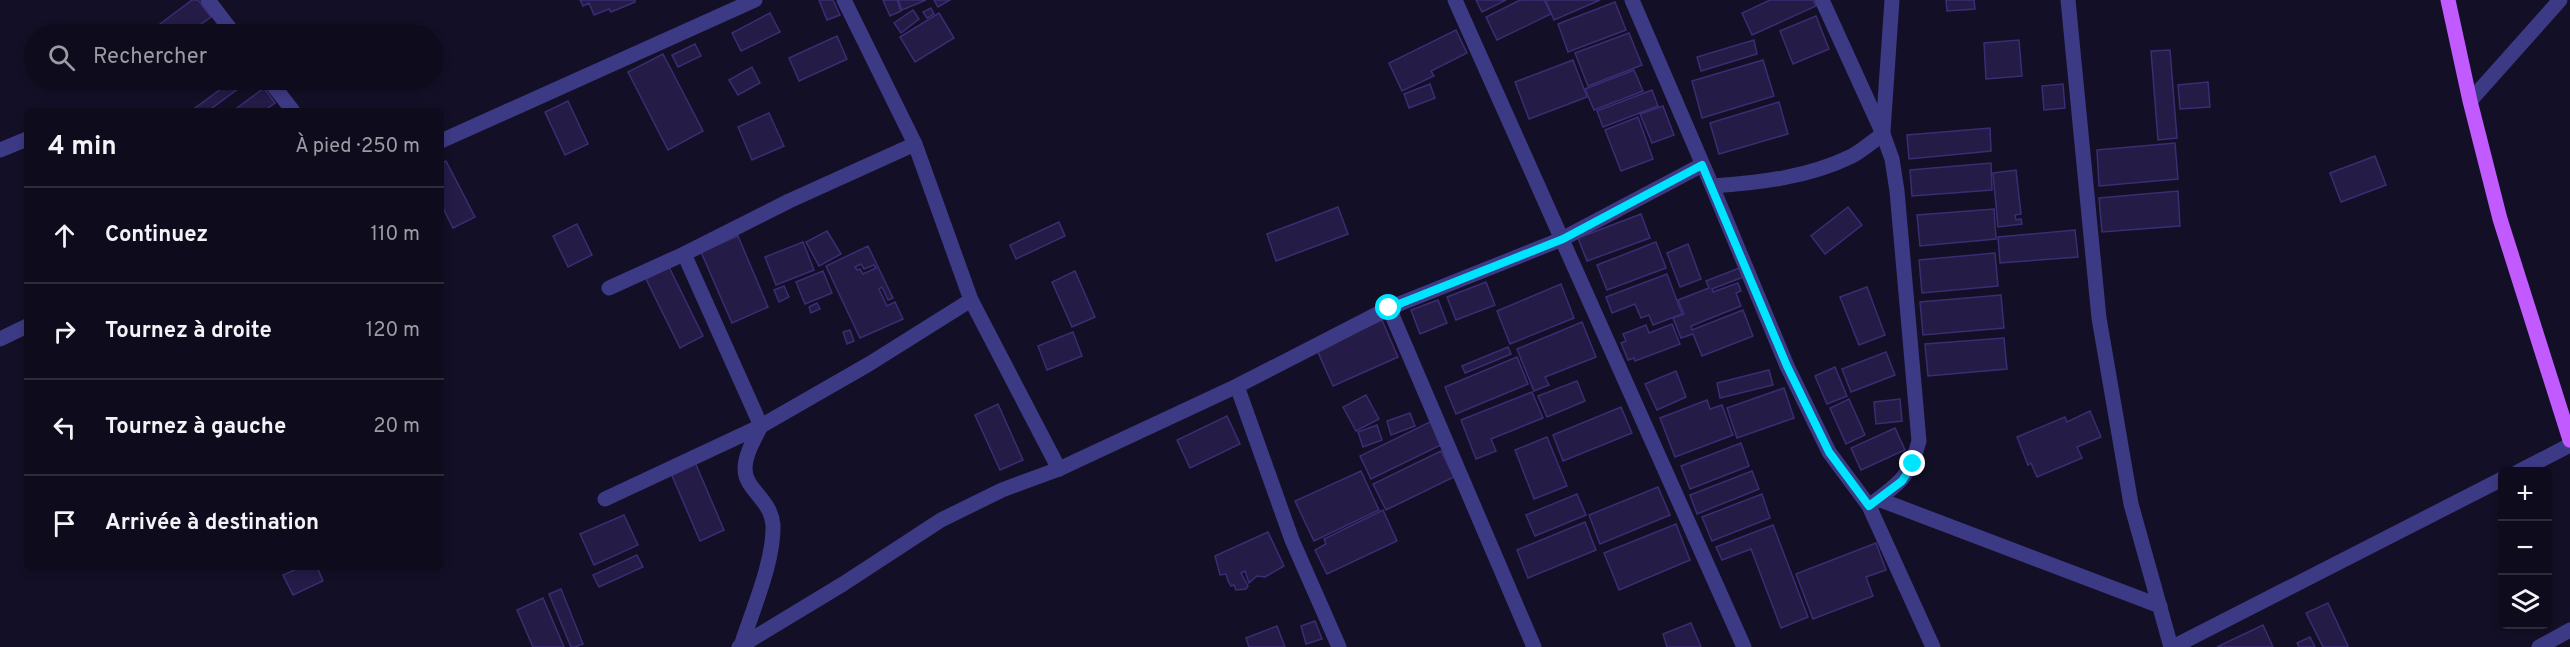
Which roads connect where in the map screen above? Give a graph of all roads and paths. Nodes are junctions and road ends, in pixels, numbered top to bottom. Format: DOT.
graph roads {
  1 [pos="208,0"];
  2 [pos="755,0"];
  3 [pos="844,0"];
  4 [pos="1455,0"];
  5 [pos="1632,0"];
  6 [pos="1822,0"];
  7 [pos="1892,0"];
  8 [pos="2068,0"];
  9 [pos="2448,0"];
  10 [pos="2560,0"];
  11 [pos="226,24"];
  12 [pos="277,90"];
  13 [pos="2470,101"];
  14 [pos="291,108"];
  15 [pos="1883,135"];
  16 [pos="444,140"];
  17 [pos="24,141"];
  18 [pos="915,144"];
  19 [pos="0,150"];
  20 [pos="1702,165"];
  21 [pos="1712,186"];
  22 [pos="1563,239"];
  23 [pos="684,254"];
  24 [pos="609,288"];
  25 [pos="971,300"];
  26 [pos="1389,308"];
  27 [pos="24,327"];
  28 [pos="0,339"];
  29 [pos="1237,386"];
  30 [pos="761,426"];
  31 [pos="2570,440"];
  32 [pos="2570,445"];
  33 [pos="2526,467"];
  34 [pos="1059,469"];
  35 [pos="2498,481"];
  36 [pos="605,499"];
  37 [pos="1873,502"];
  38 [pos="2160,606"];
  39 [pos="2570,630"];
  40 [pos="740,646"];
  41 [pos="1339,647"];
  42 [pos="1534,647"];
  43 [pos="1744,647"];
  44 [pos="1933,647"];
  45 [pos="2172,647"];
  46 [pos="2540,647"];
  1 -- 11 [label="street"];
  2 -- 16 [label="street"];
  3 -- 18 [label="street"];
  4 -- 22 [label="street"];
  5 -- 20 [label="street"];
  6 -- 15 [label="street"];
  7 -- 15 [label="street"];
  8 -- 38 [label="street"];
  9 -- 13 [label="main road"];
  10 -- 13 [label="street"];
  12 -- 14 [label="street"];
  13 -- 31 [label="main road"];
  15 -- 21 [label="street"];
  15 -- 37 [label="street"];
  17 -- 19 [label="street"];
  18 -- 23 [label="street"];
  18 -- 25 [label="street"];
  20 -- 21 [label="street"];
  20 -- 22 [label="street"];
  21 -- 37 [label="street"];
  22 -- 26 [label="street"];
  22 -- 43 [label="street"];
  23 -- 24 [label="street"];
  23 -- 30 [label="street"];
  25 -- 30 [label="street"];
  25 -- 34 [label="street"];
  26 -- 29 [label="street"];
  26 -- 42 [label="street"];
  27 -- 28 [label="street"];
  29 -- 34 [label="street"];
  29 -- 41 [label="street"];
  30 -- 36 [label="street"];
  30 -- 40 [label="street"];
  32 -- 33 [label="street"];
  34 -- 40 [label="street"];
  35 -- 45 [label="street"];
  37 -- 38 [label="street"];
  37 -- 44 [label="street"];
  38 -- 45 [label="street"];
  39 -- 46 [label="street"];
}
